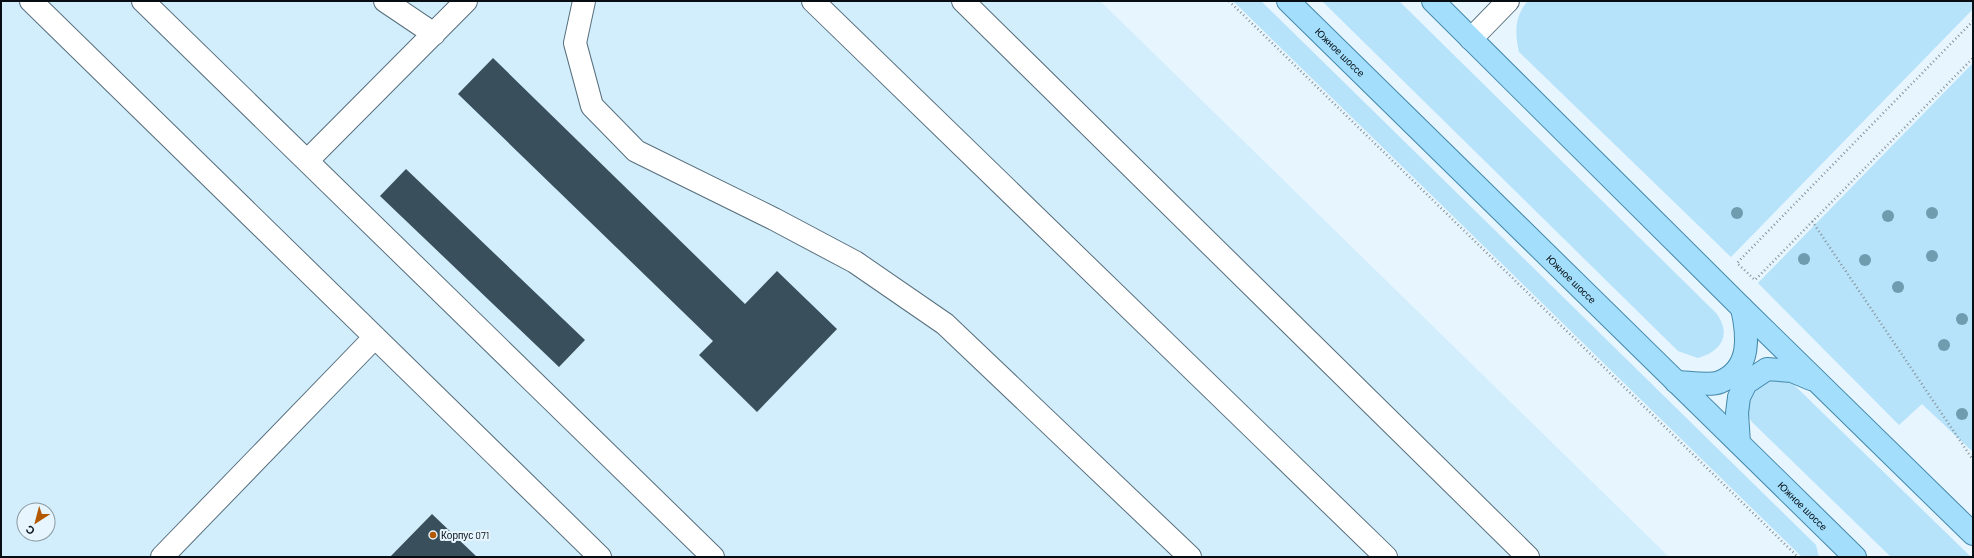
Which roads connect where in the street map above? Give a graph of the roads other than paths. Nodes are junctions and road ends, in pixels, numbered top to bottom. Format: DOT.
graph roads {
  1 [pos="31,1"];
  2 [pos="143,1"];
  3 [pos="385,1"];
  4 [pos="466,1"];
  5 [pos="584,1"];
  6 [pos="813,1"];
  7 [pos="964,1"];
  8 [pos="1288,1"];
  9 [pos="1433,1"];
  10 [pos="1508,1"];
  11 [pos="434,34"];
  12 [pos="1471,38"];
  13 [pos="307,161"];
  14 [pos="1742,308"];
  15 [pos="375,337"];
  16 [pos="1816,381"];
  17 [pos="1676,382"];
  18 [pos="1739,442"];
  19 [pos="1973,534"];
  20 [pos="162,557"];
  21 [pos="600,557"];
  22 [pos="713,557"];
  23 [pos="1190,557"];
  24 [pos="1386,557"];
  25 [pos="1528,557"];
  26 [pos="1856,557"];
  1 -- 15 [label="lane"];
  2 -- 13 [label="lane"];
  3 -- 11 [label="lane"];
  4 -- 11 [label="lane"];
  5 -- 23 [label="lane"];
  6 -- 24 [label="lane"];
  7 -- 25 [label="lane"];
  8 -- 17 [label="main road, Южное шоссе"];
  9 -- 12 [label="main road"];
  10 -- 12 [label="lane"];
  11 -- 13 [label="lane"];
  12 -- 14 [label="main road"];
  13 -- 22 [label="lane"];
  14 -- 16 [label="main road"];
  14 -- 17 [label="main road"];
  15 -- 20 [label="lane"];
  15 -- 21 [label="lane"];
  16 -- 18 [label="main road"];
  16 -- 19 [label="main road"];
  17 -- 18 [label="main road, Южное шоссе"];
  18 -- 26 [label="main road, Южное шоссе"];
}
